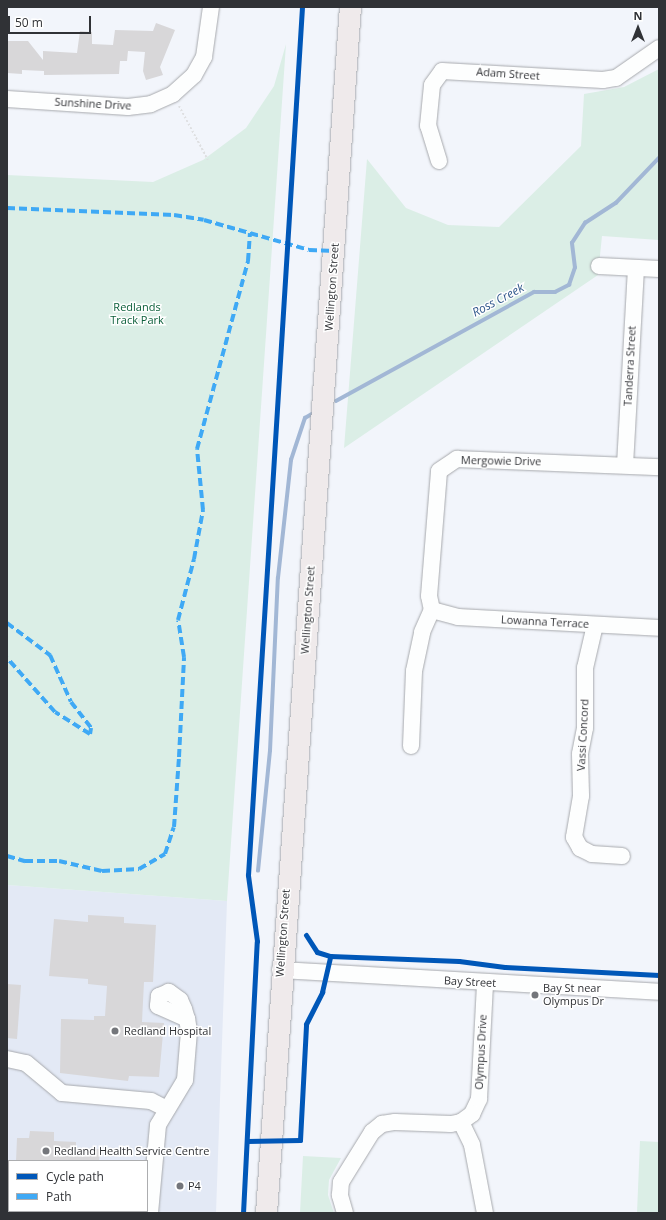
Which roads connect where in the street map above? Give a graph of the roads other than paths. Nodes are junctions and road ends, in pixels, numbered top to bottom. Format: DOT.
graph roads {
  1 [pos="211,7"];
  2 [pos="350,7"];
  3 [pos="659,48"];
  4 [pos="7,99"];
  5 [pos="439,161"];
  6 [pos="599,266"];
  7 [pos="636,268"];
  8 [pos="659,269"];
  9 [pos="625,465"];
  10 [pos="659,467"];
  11 [pos="432,610"];
  12 [pos="595,625"];
  13 [pos="659,628"];
  14 [pos="411,746"];
  15 [pos="622,856"];
  16 [pos="280,970"];
  17 [pos="484,984"];
  18 [pos="659,992"];
  19 [pos="187,1019"];
  20 [pos="7,1058"];
  21 [pos="167,1109"];
  22 [pos="461,1122"];
  23 [pos="150,1213"];
  24 [pos="266,1213"];
  25 [pos="346,1213"];
  26 [pos="485,1213"];
  1 -- 4 [label="street, Sunshine Drive"];
  2 -- 16 [label="main road, Wellington Street"];
  3 -- 5 [label="street, Adam Street"];
  6 -- 7 [label="street"];
  7 -- 8 [label="street"];
  7 -- 9 [label="street, Tanderra Street"];
  9 -- 10 [label="street, Mergowie Drive"];
  9 -- 11 [label="street, Mergowie Drive"];
  11 -- 12 [label="street, Lowanna Terrace"];
  11 -- 14 [label="street"];
  12 -- 13 [label="street, Lowanna Terrace"];
  12 -- 15 [label="street, Vassi Concord"];
  16 -- 17 [label="street, Bay Street"];
  16 -- 24 [label="main road, Wellington Street"];
  17 -- 18 [label="street, Bay Street"];
  17 -- 22 [label="street, Olympus Drive"];
  19 -- 21 [label="street"];
  20 -- 21 [label="street"];
  21 -- 23 [label="street"];
  22 -- 25 [label="street"];
  22 -- 26 [label="street"];
}
